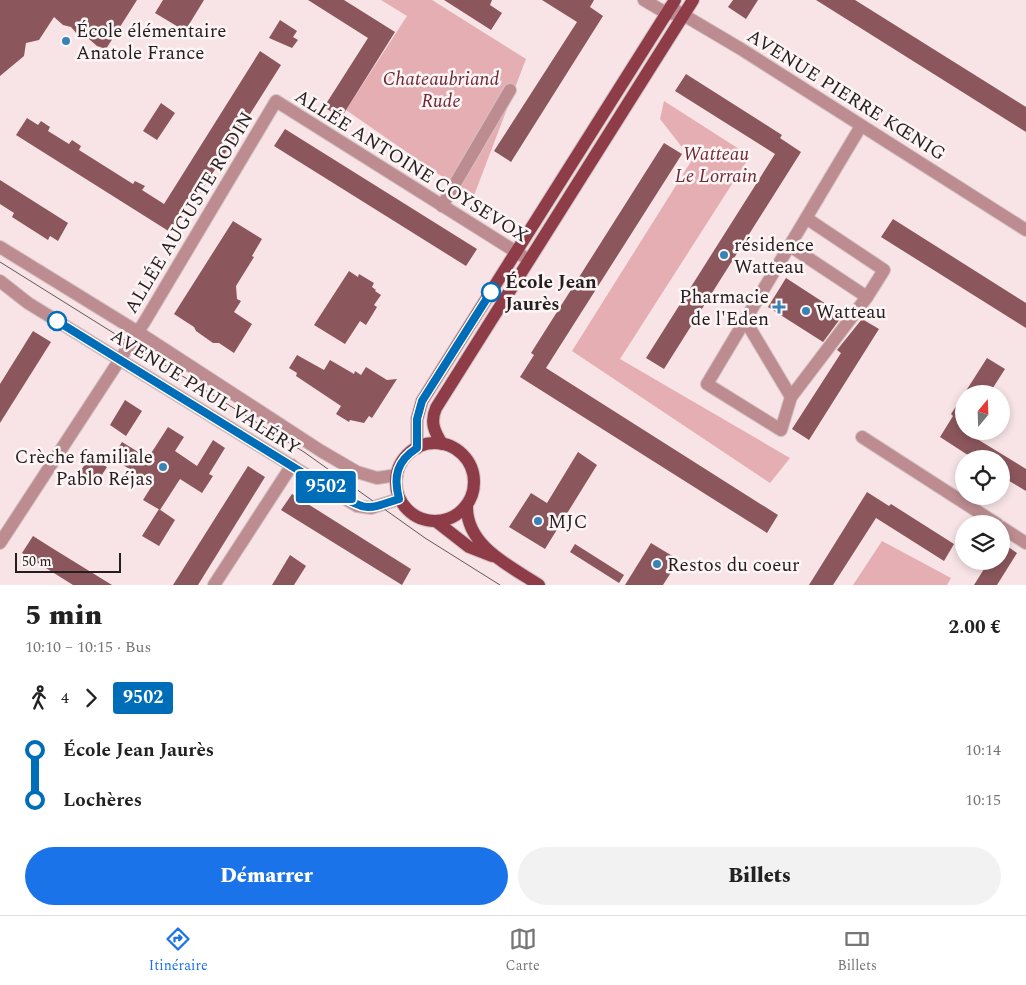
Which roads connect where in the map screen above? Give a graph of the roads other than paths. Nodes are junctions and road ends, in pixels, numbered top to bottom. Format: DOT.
graph roads {
  1 [pos="644,0"];
  2 [pos="692,0"];
  3 [pos="671,6"];
  4 [pos="682,18"];
  5 [pos="510,90"];
  6 [pos="276,101"];
  7 [pos="861,126"];
  8 [pos="442,206"];
  9 [pos="806,218"];
  10 [pos="1026,230"];
  11 [pos="790,246"];
  12 [pos="0,247"];
  13 [pos="516,253"];
  14 [pos="529,260"];
  15 [pos="0,281"];
  16 [pos="867,297"];
  17 [pos="745,320"];
  18 [pos="138,332"];
  19 [pos="120,360"];
  20 [pos="791,397"];
  21 [pos="862,437"];
  22 [pos="442,444"];
  23 [pos="417,448"];
  24 [pos="292,465"];
  25 [pos="397,475"];
  26 [pos="399,499"];
  27 [pos="467,506"];
  28 [pos="983,515"];
  29 [pos="436,522"];
  30 [pos="1010,533"];
  31 [pos="0,543"];
  32 [pos="1026,543"];
  33 [pos="494,557"];
  34 [pos="214,585"];
  35 [pos="539,585"];
  1 -- 3 [label="street, AVENUE PIERRE KŒNIG"];
  2 -- 4 [label="main road"];
  3 -- 4 [label="street, AVENUE PIERRE KŒNIG"];
  3 -- 13 [label="main road"];
  4 -- 7 [label="street, AVENUE PIERRE KŒNIG"];
  4 -- 14 [label="main road"];
  5 -- 8 [label="street"];
  6 -- 8 [label="street, ALLÉE ANTOINE COYSEVOX"];
  6 -- 18 [label="street, ALLÉE AUGUSTE RODIN"];
  7 -- 9 [label="street"];
  7 -- 10 [label="street, AVENUE PIERRE KŒNIG"];
  8 -- 13 [label="street, ALLÉE ANTOINE COYSEVOX"];
  9 -- 11 [label="street"];
  9 -- 16 [label="street"];
  11 -- 16 [label="street"];
  11 -- 17 [label="street"];
  12 -- 18 [label="street, AVENUE PAUL VALÉRY"];
  13 -- 14 [label="street, ALLÉE ANTOINE COYSEVOX"];
  13 -- 23 [label="main road"];
  14 -- 22 [label="main road"];
  15 -- 19 [label="street, AVENUE PAUL VALÉRY"];
  16 -- 20 [label="street"];
  17 -- 20 [label="street"];
  17 -- 20 [label="street"];
  18 -- 19 [label="street, ALLÉE AUGUSTE RODIN"];
  18 -- 25 [label="street, AVENUE PAUL VALÉRY"];
  19 -- 24 [label="street, AVENUE PAUL VALÉRY"];
  19 -- 31 [label="street, ALLÉE AUGUSTE RODIN"];
  21 -- 28 [label="street"];
  22 -- 23 [label="main road"];
  22 -- 27 [label="main road"];
  23 -- 25 [label="main road"];
  24 -- 26 [label="street, AVENUE PAUL VALÉRY"];
  24 -- 34 [label="street"];
  25 -- 26 [label="main road"];
  26 -- 29 [label="main road"];
  27 -- 29 [label="main road"];
  27 -- 33 [label="main road"];
  29 -- 33 [label="main road"];
  30 -- 32 [label="street"];
  33 -- 35 [label="main road"];
}
